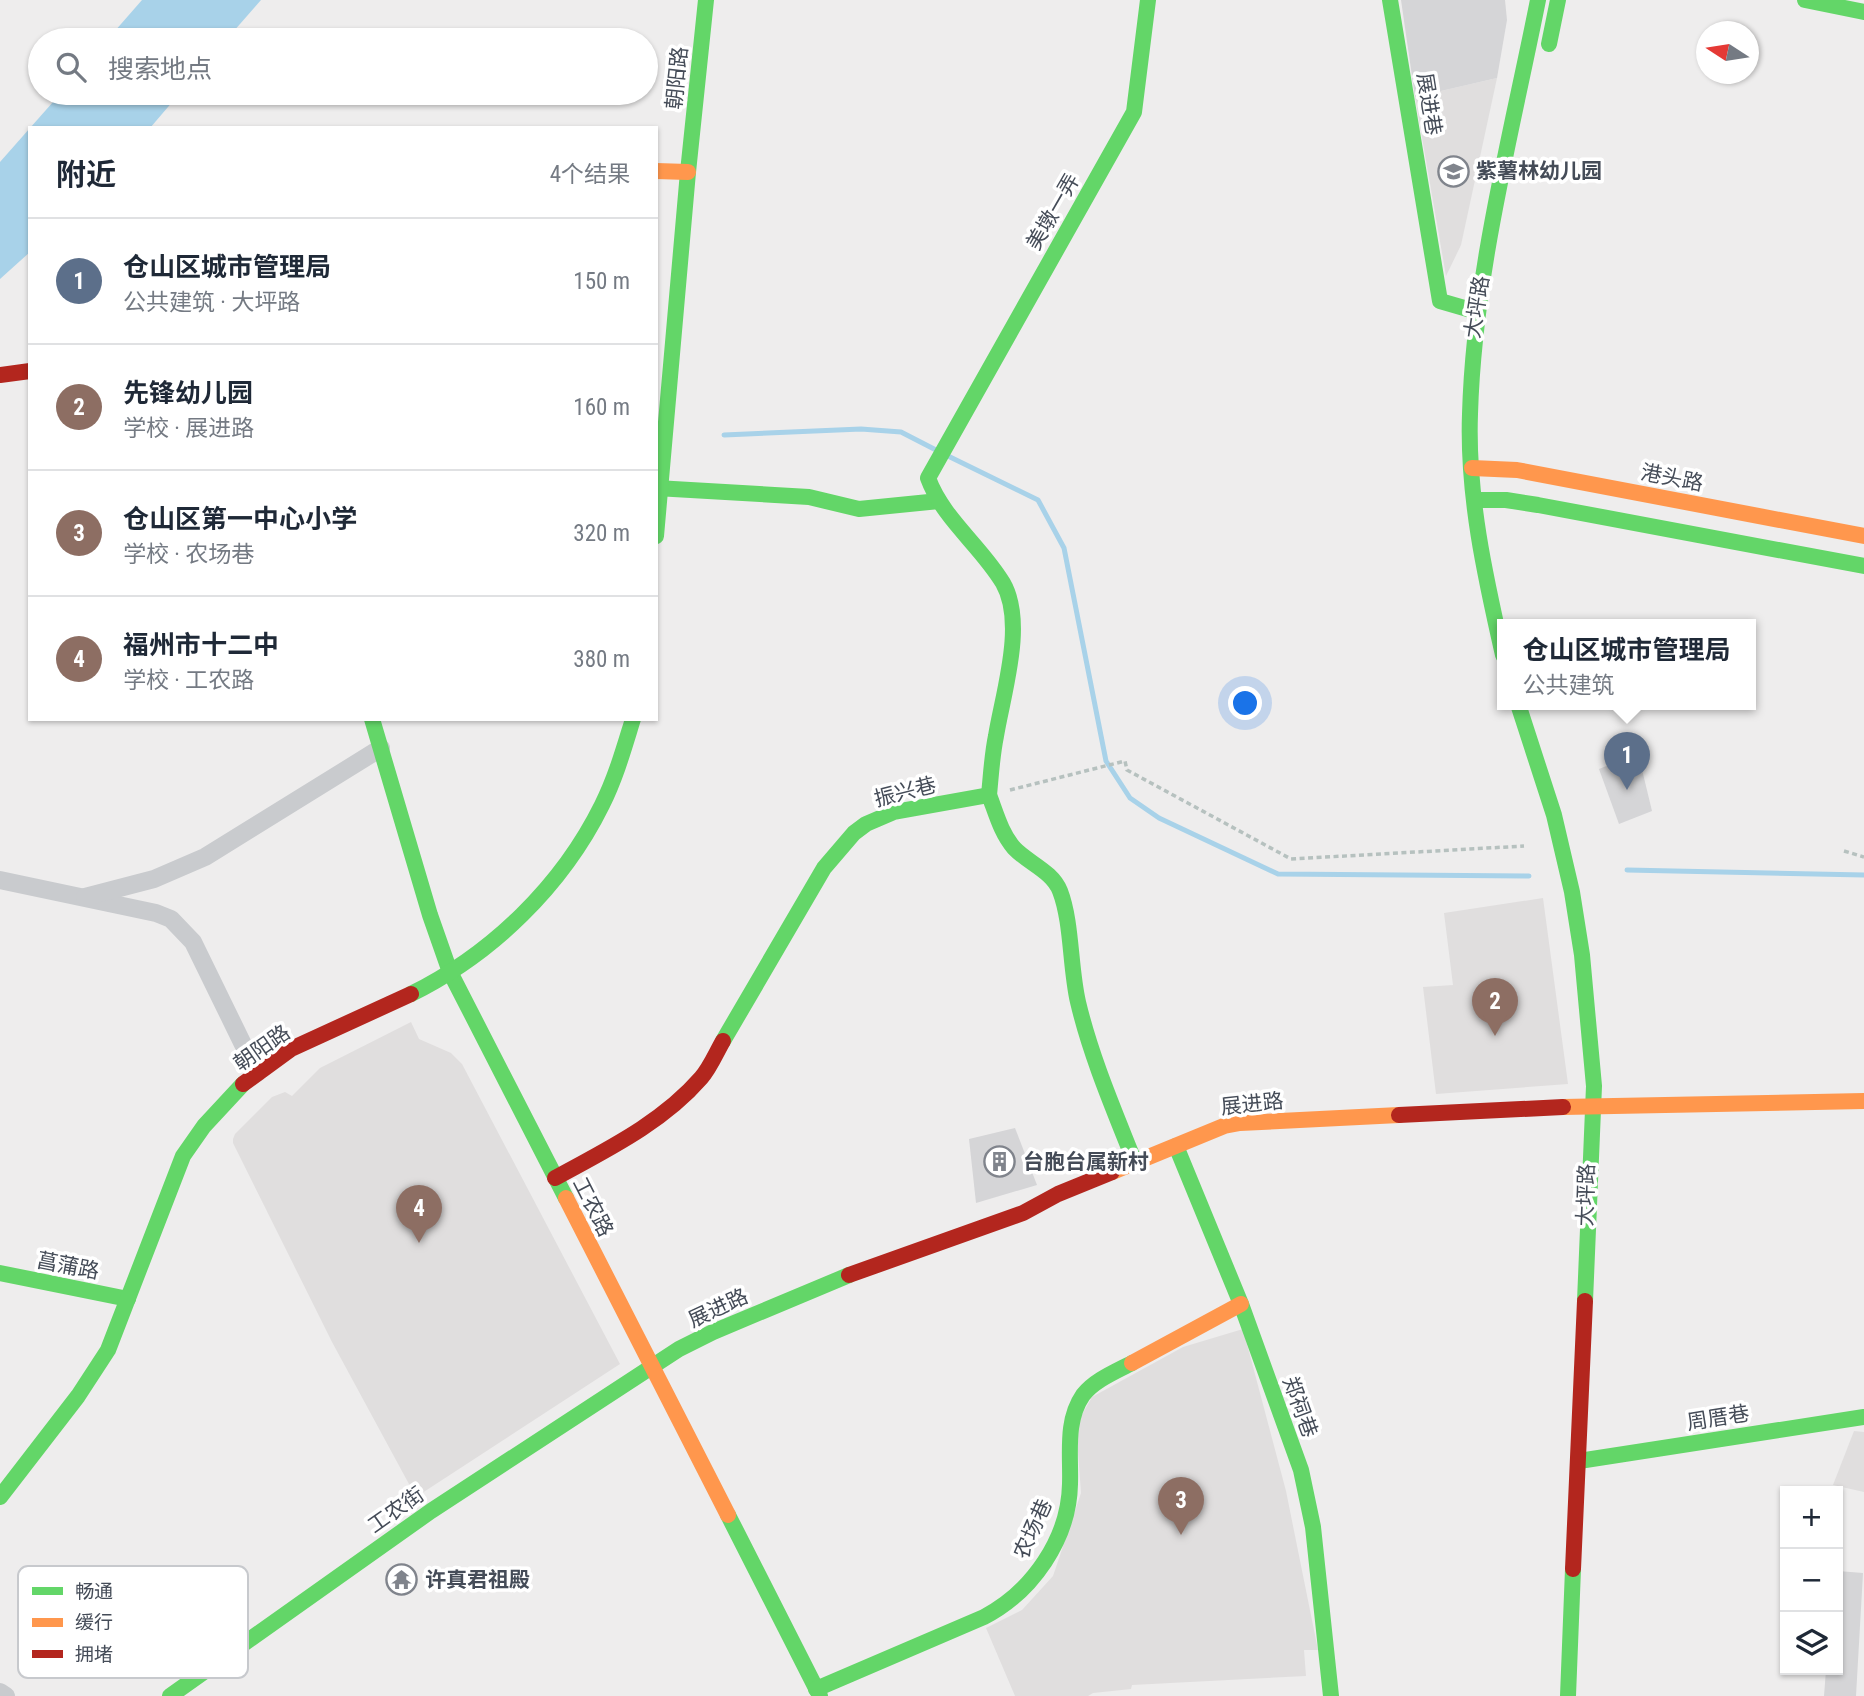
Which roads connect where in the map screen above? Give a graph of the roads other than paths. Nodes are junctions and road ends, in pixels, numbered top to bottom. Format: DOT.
graph roads {
  1 [pos="706,0"];
  2 [pos="1148,0"];
  3 [pos="1390,0"];
  4 [pos="1538,0"];
  5 [pos="1558,0"];
  6 [pos="1805,0"];
  7 [pos="1864,12"];
  8 [pos="1545,66"];
  9 [pos="658,171"];
  10 [pos="688,173"];
  11 [pos="1478,312"];
  12 [pos="28,371"];
  13 [pos="0,375"];
  14 [pos="1483,463"];
  15 [pos="659,489"];
  16 [pos="939,501"];
  17 [pos="1486,504"];
  18 [pos="1495,534"];
  19 [pos="1864,536"];
  20 [pos="1864,566"];
  21 [pos="1510,619"];
  22 [pos="1497,629"];
  23 [pos="1520,710"];
  24 [pos="373,721"];
  25 [pos="632,721"];
  26 [pos="381,748"];
  27 [pos="1551,753"];
  28 [pos="989,795"];
  29 [pos="1573,826"];
  30 [pos="0,880"];
  31 [pos="79,898"];
  32 [pos="450,972"];
  33 [pos="257,1073"];
  34 [pos="1610,1085"];
  35 [pos="1864,1101"];
  36 [pos="1605,1109"];
  37 [pos="1176,1146"];
  38 [pos="1135,1163"];
  39 [pos="555,1178"];
  40 [pos="0,1273"];
  41 [pos="128,1299"];
  42 [pos="1241,1304"];
  43 [pos="651,1366"];
  44 [pos="1864,1417"];
  45 [pos="1579,1461"];
  46 [pos="0,1497"];
  47 [pos="248,1641"];
  48 [pos="195,1678"];
  49 [pos="0,1692"];
  50 [pos="818,1692"];
  51 [pos="6,1696"];
  52 [pos="170,1696"];
  53 [pos="1331,1696"];
  54 [pos="1568,1696"];
  1 -- 10 [label="street, 朝阳路"];
  2 -- 16 [label="street, 美墩一弄"];
  3 -- 11 [label="street, 展进巷"];
  4 -- 11 [label="street"];
  5 -- 8 [label="street"];
  6 -- 7 [label="street"];
  9 -- 10 [label="street"];
  10 -- 15 [label="street, 朝阳路"];
  11 -- 14 [label="street"];
  12 -- 13 [label="street"];
  14 -- 17 [label="street"];
  14 -- 19 [label="street, 港头路"];
  15 -- 16 [label="street"];
  16 -- 28 [label="street"];
  17 -- 20 [label="street"];
  17 -- 22 [label="street"];
  18 -- 21 [label="street"];
  23 -- 36 [label="street"];
  24 -- 26 [label="street, 工农路"];
  25 -- 32 [label="street, 朝阳路"];
  26 -- 31 [label="street"];
  26 -- 32 [label="street, 工农路"];
  27 -- 29 [label="street"];
  28 -- 38 [label="street"];
  28 -- 39 [label="street, 振兴巷"];
  30 -- 31 [label="street"];
  31 -- 33 [label="street"];
  32 -- 33 [label="street, 朝阳路"];
  32 -- 39 [label="street, 工农路"];
  33 -- 41 [label="street, 朝阳路"];
  34 -- 36 [label="street"];
  35 -- 36 [label="street, 展进路"];
  36 -- 37 [label="street, 展进路"];
  36 -- 45 [label="street"];
  37 -- 38 [label="street, 展进路"];
  37 -- 42 [label="street, 郑祠巷"];
  38 -- 43 [label="street, 展进路"];
  39 -- 43 [label="street, 工农路"];
  40 -- 41 [label="street, 菖蒲路"];
  41 -- 46 [label="street, 朝阳路"];
  42 -- 50 [label="street, 农场巷"];
  42 -- 53 [label="street, 郑祠巷"];
  43 -- 47 [label="street, 工农街"];
  43 -- 50 [label="street, 工农路"];
  44 -- 45 [label="street, 周厝巷"];
  45 -- 54 [label="street"];
  48 -- 52 [label="street, 工农街"];
  49 -- 51 [label="street"];
}
